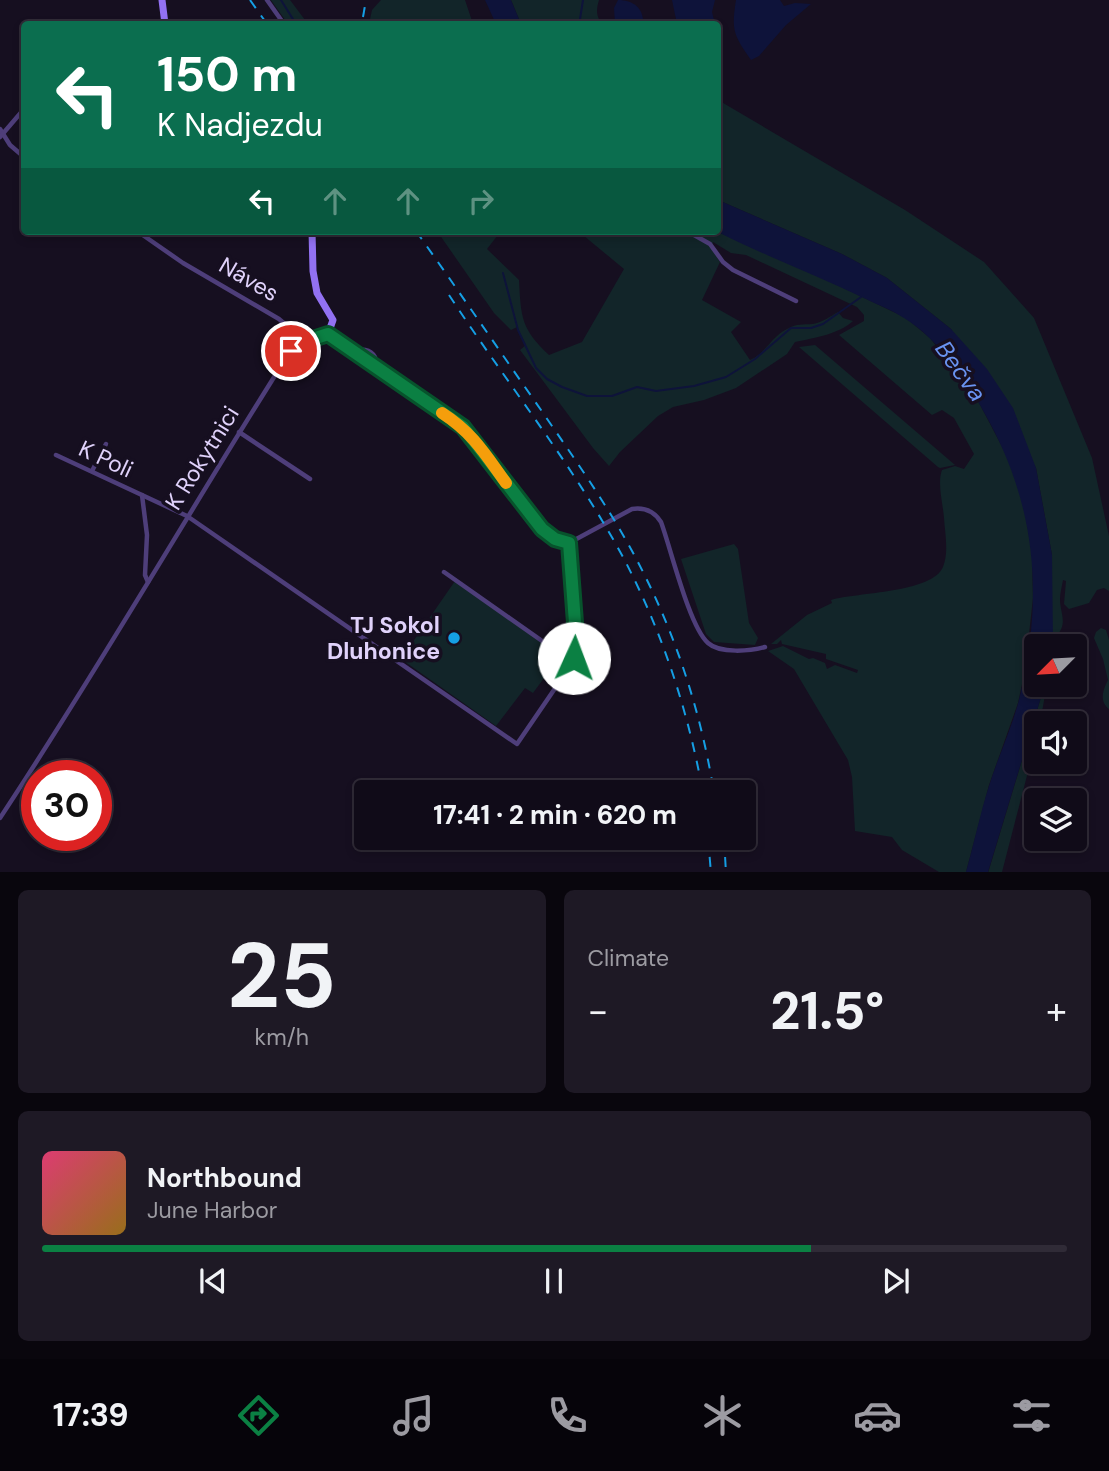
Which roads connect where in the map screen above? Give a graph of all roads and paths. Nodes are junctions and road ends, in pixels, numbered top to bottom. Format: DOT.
graph roads {
  1 [pos="162,0"];
  2 [pos="267,0"];
  3 [pos="165,21"];
  4 [pos="283,21"];
  5 [pos="21,112"];
  6 [pos="1,133"];
  7 [pos="21,154"];
  8 [pos="143,235"];
  9 [pos="312,235"];
  10 [pos="694,235"];
  11 [pos="796,301"];
  12 [pos="328,334"];
  13 [pos="301,343"];
  14 [pos="351,351"];
  15 [pos="373,366"];
  16 [pos="239,432"];
  17 [pos="106,444"];
  18 [pos="56,454"];
  19 [pos="92,471"];
  20 [pos="310,479"];
  21 [pos="141,494"];
  22 [pos="187,516"];
  23 [pos="569,543"];
  24 [pos="444,572"];
  25 [pos="148,582"];
  26 [pos="765,647"];
  27 [pos="572,662"];
  28 [pos="0,818"];
  1 -- 3 [label="street"];
  2 -- 4 [label="street"];
  5 -- 6 [label="street"];
  6 -- 7 [label="street"];
  8 -- 13 [label="street, Náves"];
  9 -- 12 [label="street, Náves"];
  10 -- 11 [label="street"];
  12 -- 13 [label="street"];
  12 -- 14 [label="street"];
  13 -- 16 [label="street, K Rokytnici"];
  14 -- 15 [label="street"];
  14 -- 15 [label="street"];
  15 -- 23 [label="street"];
  16 -- 20 [label="street"];
  16 -- 22 [label="street, K Rokytnici"];
  17 -- 19 [label="street"];
  18 -- 19 [label="street, K Poli"];
  19 -- 21 [label="street, K Poli"];
  21 -- 22 [label="street, K Poli"];
  21 -- 25 [label="street, K Poli"];
  22 -- 25 [label="street, K Rokytnici"];
  22 -- 27 [label="street, K Poli"];
  23 -- 26 [label="street"];
  23 -- 27 [label="street"];
  24 -- 27 [label="street"];
  25 -- 28 [label="street, K Rokytnici"];
}
